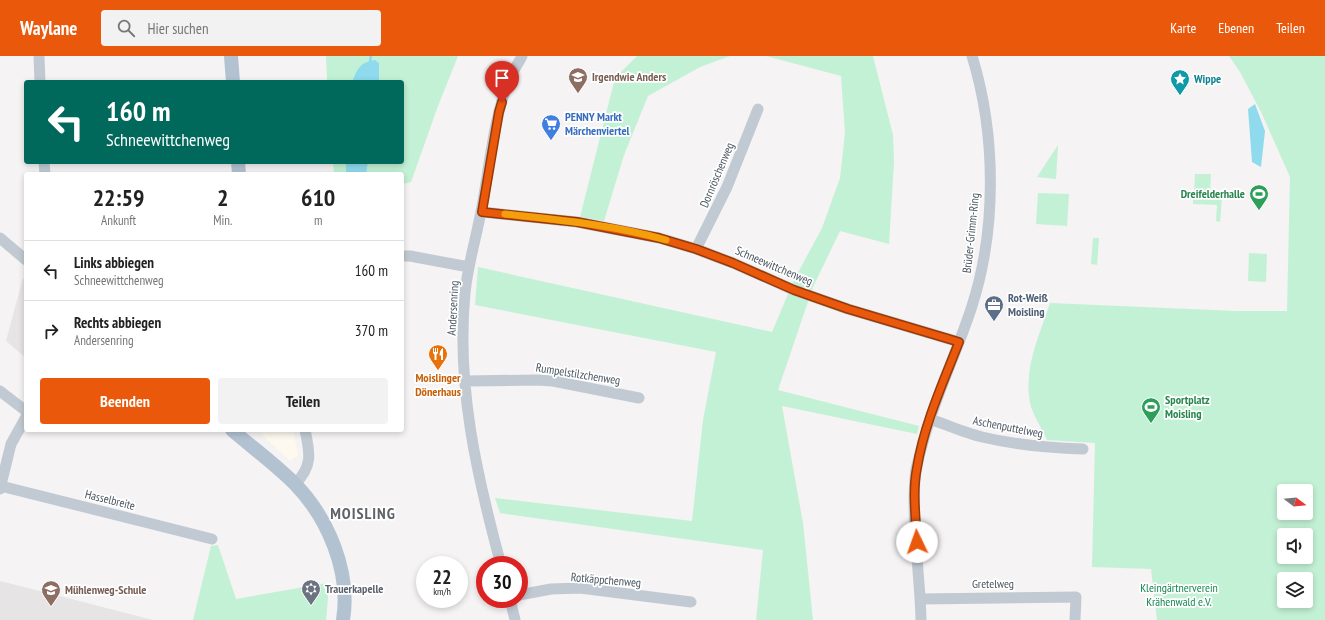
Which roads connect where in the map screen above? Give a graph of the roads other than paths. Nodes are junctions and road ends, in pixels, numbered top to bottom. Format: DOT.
graph roads {
  1 [pos="39,56"];
  2 [pos="231,56"];
  3 [pos="522,56"];
  4 [pos="972,56"];
  5 [pos="40,80"];
  6 [pos="233,80"];
  7 [pos="758,109"];
  8 [pos="482,212"];
  9 [pos="0,238"];
  10 [pos="696,249"];
  11 [pos="404,256"];
  12 [pos="24,258"];
  13 [pos="469,267"];
  14 [pos="959,342"];
  15 [pos="464,381"];
  16 [pos="0,391"];
  17 [pos="639,398"];
  18 [pos="24,409"];
  19 [pos="930,419"];
  20 [pos="24,421"];
  21 [pos="234,432"];
  22 [pos="305,432"];
  23 [pos="1083,449"];
  24 [pos="295,484"];
  25 [pos="0,487"];
  26 [pos="212,539"];
  27 [pos="499,556"];
  28 [pos="528,593"];
  29 [pos="920,599"];
  30 [pos="691,602"];
  31 [pos="512,608"];
  32 [pos="344,620"];
  33 [pos="515,620"];
  34 [pos="921,620"];
  35 [pos="1075,620"];
  1 -- 5 [label="street"];
  2 -- 6 [label="main road"];
  3 -- 8 [label="street, Andersenring"];
  4 -- 14 [label="street, Brüder-Grimm-Ring"];
  7 -- 10 [label="street, Dornröschenweg"];
  8 -- 10 [label="street, Schneewittchenweg"];
  8 -- 13 [label="street, Andersenring"];
  9 -- 12 [label="street"];
  10 -- 14 [label="street, Schneewittchenweg"];
  11 -- 13 [label="street"];
  13 -- 15 [label="street, Andersenring"];
  14 -- 19 [label="street, Brüder-Grimm-Ring"];
  15 -- 17 [label="street, Rumpelstilzchenweg"];
  15 -- 27 [label="street, Andersenring"];
  16 -- 18 [label="street"];
  19 -- 23 [label="street, Aschenputtelweg"];
  19 -- 29 [label="street, Brüder-Grimm-Ring"];
  20 -- 25 [label="street"];
  21 -- 24 [label="main road"];
  22 -- 24 [label="street"];
  24 -- 32 [label="main road"];
  25 -- 26 [label="street, Hasselbreite"];
  28 -- 30 [label="street, Rotkäppchenweg"];
  29 -- 34 [label="street, Brüder-Grimm-Ring"];
  29 -- 35 [label="street, Gretelweg"];
  31 -- 33 [label="street"];
}
